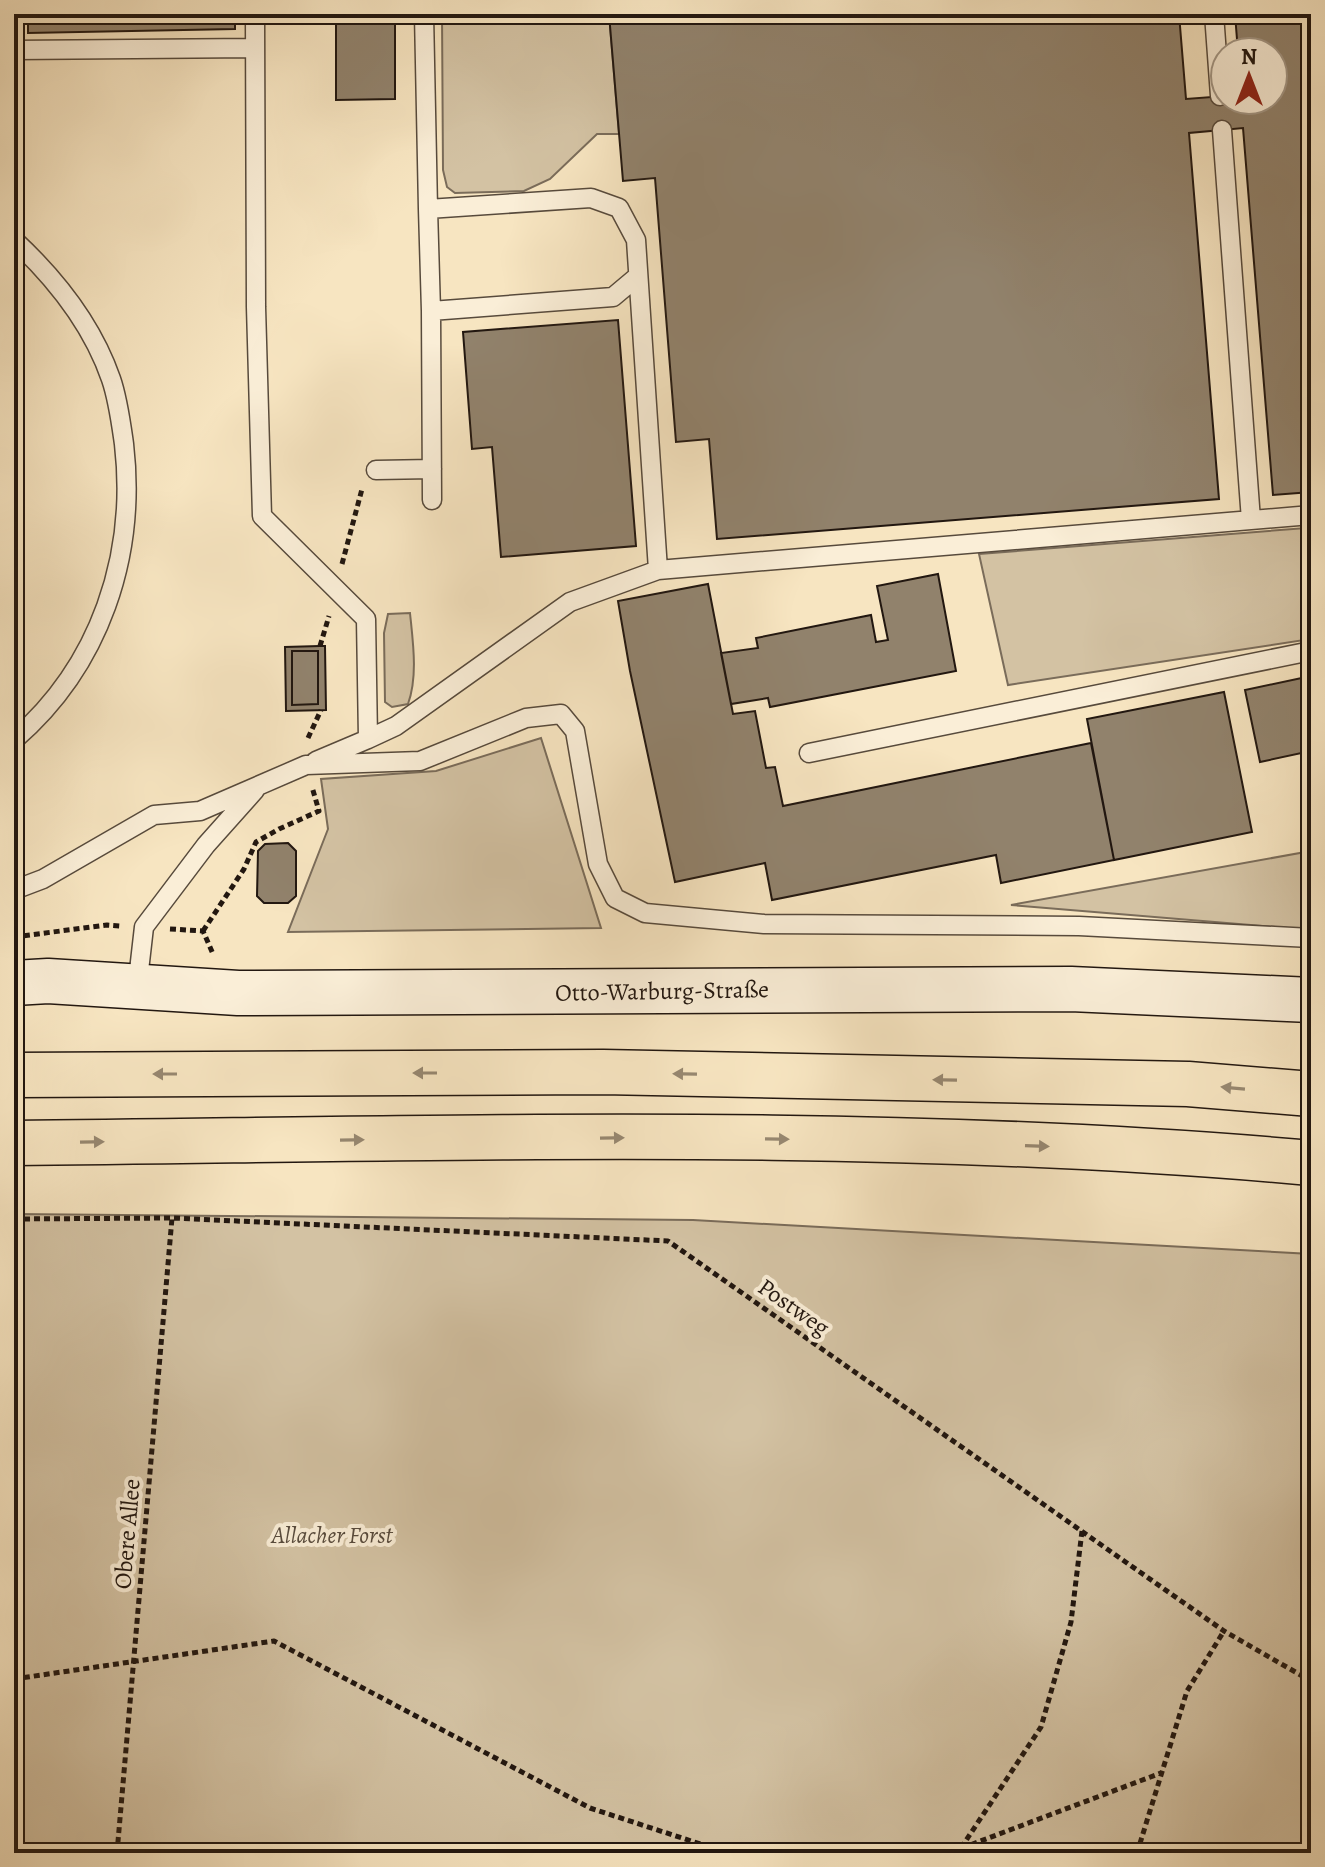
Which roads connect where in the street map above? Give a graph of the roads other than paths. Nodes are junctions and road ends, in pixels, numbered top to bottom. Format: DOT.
graph roads {
  1 [pos="255,14"];
  2 [pos="424,14"];
  3 [pos="1214,14"];
  4 [pos="1216,36"];
  5 [pos="254,48"];
  6 [pos="14,50"];
  7 [pos="1222,130"];
  8 [pos="428,209"];
  9 [pos="14,240"];
  10 [pos="638,276"];
  11 [pos="431,311"];
  12 [pos="432,469"];
  13 [pos="376,470"];
  14 [pos="432,500"];
  15 [pos="1311,515"];
  16 [pos="1251,520"];
  17 [pos="658,570"];
  18 [pos="1311,651"];
  19 [pos="368,739"];
  20 [pos="14,740"];
  21 [pos="809,753"];
  22 [pos="306,765"];
  23 [pos="258,787"];
  24 [pos="14,890"];
  25 [pos="1311,938"];
  26 [pos="14,983"];
  27 [pos="137,988"];
  28 [pos="1311,1000"];
  29 [pos="14,1075"];
  30 [pos="1311,1094"];
  31 [pos="14,1143"];
  32 [pos="1311,1163"];
  1 -- 5 [label="lane"];
  2 -- 8 [label="lane"];
  3 -- 4 [label="lane"];
  5 -- 6 [label="lane"];
  5 -- 19 [label="lane"];
  7 -- 16 [label="lane"];
  8 -- 10 [label="lane"];
  8 -- 11 [label="lane"];
  9 -- 20 [label="lane"];
  10 -- 11 [label="lane"];
  10 -- 17 [label="lane"];
  11 -- 12 [label="lane"];
  12 -- 13 [label="lane"];
  12 -- 14 [label="lane"];
  15 -- 16 [label="lane"];
  16 -- 17 [label="lane"];
  17 -- 19 [label="lane"];
  18 -- 21 [label="lane"];
  19 -- 22 [label="lane"];
  22 -- 23 [label="lane"];
  22 -- 25 [label="lane"];
  23 -- 24 [label="lane"];
  23 -- 27 [label="lane"];
  26 -- 27 [label="main road, Otto-Warburg-Straße"];
  27 -- 28 [label="main road, Otto-Warburg-Straße"];
  30 -- 29 [label="highway, one-way"];
  31 -- 32 [label="highway, one-way"];
}
